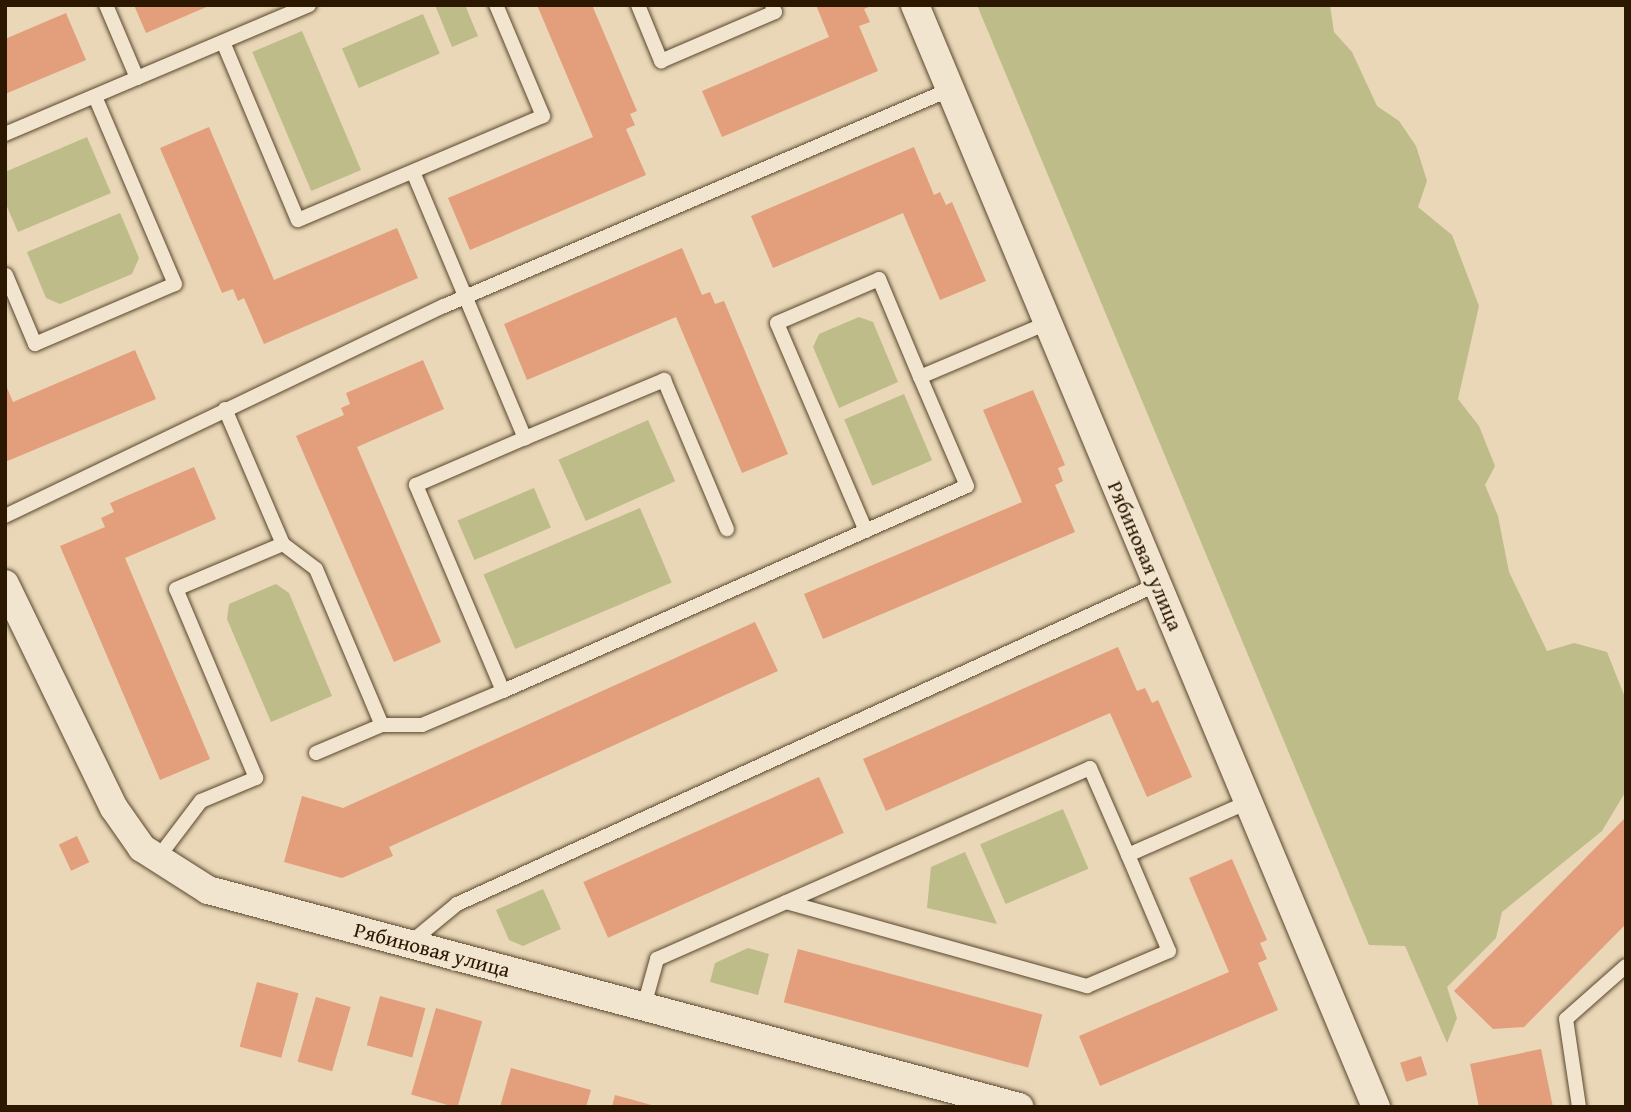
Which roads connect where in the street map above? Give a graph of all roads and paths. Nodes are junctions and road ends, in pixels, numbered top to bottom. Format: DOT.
graph roads {
  1 [pos="106,5"];
  2 [pos="309,5"];
  3 [pos="496,5"];
  4 [pos="638,5"];
  5 [pos="772,5"];
  6 [pos="915,5"];
  7 [pos="223,42"];
  8 [pos="137,78"];
  9 [pos="951,89"];
  10 [pos="95,96"];
  11 [pos="5,134"];
  12 [pos="413,172"];
  13 [pos="5,274"];
  14 [pos="466,297"];
  15 [pos="1047,323"];
  16 [pos="920,377"];
  17 [pos="225,409"];
  18 [pos="525,438"];
  19 [pos="5,516"];
  20 [pos="727,529"];
  21 [pos="866,531"];
  22 [pos="283,544"];
  23 [pos="5,584"];
  24 [pos="1157,584"];
  25 [pos="503,691"];
  26 [pos="382,724"];
  27 [pos="316,753"];
  28 [pos="1248,802"];
  29 [pos="1128,855"];
  30 [pos="157,859"];
  31 [pos="786,902"];
  32 [pos="410,943"];
  33 [pos="1626,966"];
  34 [pos="644,1006"];
  35 [pos="1019,1107"];
  36 [pos="1376,1107"];
  37 [pos="1579,1107"];
  1 -- 8 [label="lane"];
  2 -- 7 [label="lane"];
  3 -- 12 [label="lane"];
  4 -- 5 [label="lane"];
  6 -- 9 [label="street, Рябиновая улица"];
  7 -- 8 [label="lane"];
  7 -- 12 [label="lane"];
  8 -- 10 [label="lane"];
  9 -- 14 [label="lane"];
  9 -- 15 [label="street, Рябиновая улица"];
  10 -- 11 [label="lane"];
  10 -- 13 [label="lane"];
  12 -- 14 [label="lane"];
  14 -- 17 [label="lane"];
  14 -- 18 [label="lane"];
  15 -- 16 [label="lane"];
  15 -- 24 [label="street, Рябиновая улица"];
  16 -- 21 [label="lane"];
  16 -- 21 [label="lane"];
  17 -- 19 [label="lane"];
  17 -- 22 [label="lane"];
  18 -- 20 [label="lane"];
  18 -- 25 [label="lane"];
  21 -- 25 [label="lane"];
  22 -- 26 [label="lane"];
  22 -- 30 [label="lane"];
  23 -- 30 [label="street, Рябиновая улица"];
  24 -- 28 [label="street, Рябиновая улица"];
  24 -- 32 [label="lane"];
  25 -- 26 [label="lane"];
  26 -- 27 [label="lane"];
  28 -- 29 [label="lane"];
  28 -- 36 [label="street, Рябиновая улица"];
  29 -- 31 [label="lane"];
  29 -- 31 [label="lane"];
  30 -- 32 [label="street, Рябиновая улица"];
  31 -- 34 [label="lane"];
  32 -- 34 [label="street, Рябиновая улица"];
  33 -- 37 [label="lane"];
  34 -- 35 [label="street, Рябиновая улица"];
}
